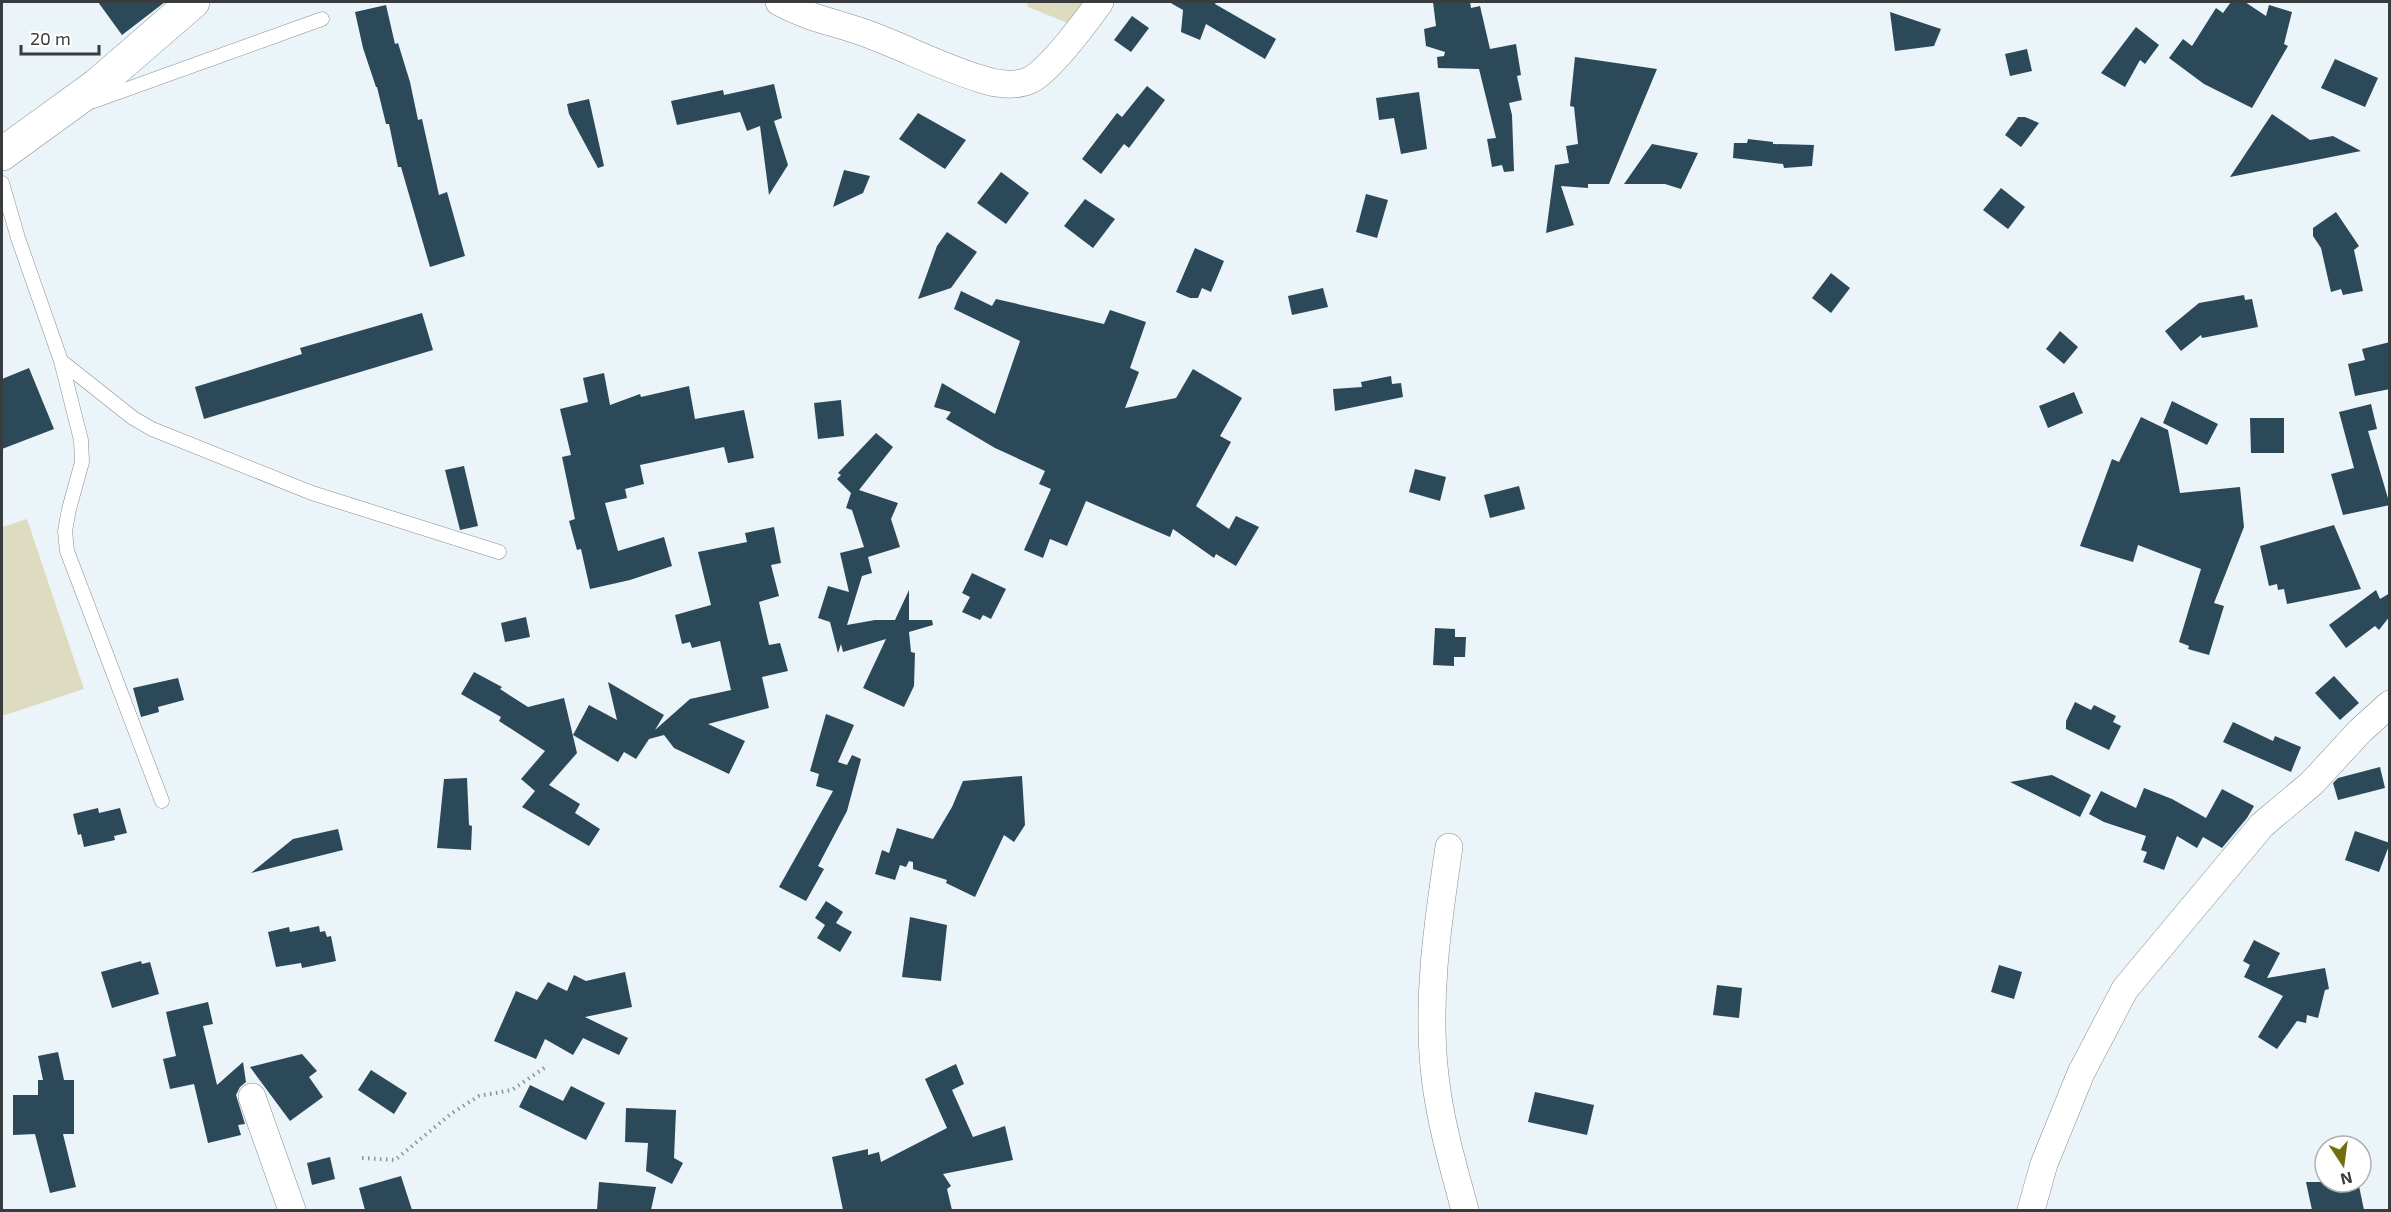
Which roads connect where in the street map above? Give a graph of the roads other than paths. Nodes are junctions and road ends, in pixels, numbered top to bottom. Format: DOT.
graph roads {
  1 [pos="193,2"];
  2 [pos="779,2"];
  3 [pos="1100,2"];
  4 [pos="322,19"];
  5 [pos="53,116"];
  6 [pos="2,154"];
  7 [pos="2,183"];
  8 [pos="61,361"];
  9 [pos="498,552"];
  10 [pos="2390,704"];
  11 [pos="162,801"];
  12 [pos="1449,847"];
  13 [pos="252,1097"];
  14 [pos="292,1210"];
  15 [pos="1465,1210"];
  16 [pos="2031,1210"];
  1 -- 5 [label="street"];
  2 -- 3 [label="street"];
  4 -- 5 [label="lane"];
  5 -- 6 [label="street"];
  7 -- 8 [label="lane"];
  8 -- 9 [label="lane"];
  8 -- 11 [label="lane"];
  10 -- 16 [label="street"];
  12 -- 15 [label="street"];
  13 -- 14 [label="street"];
}
